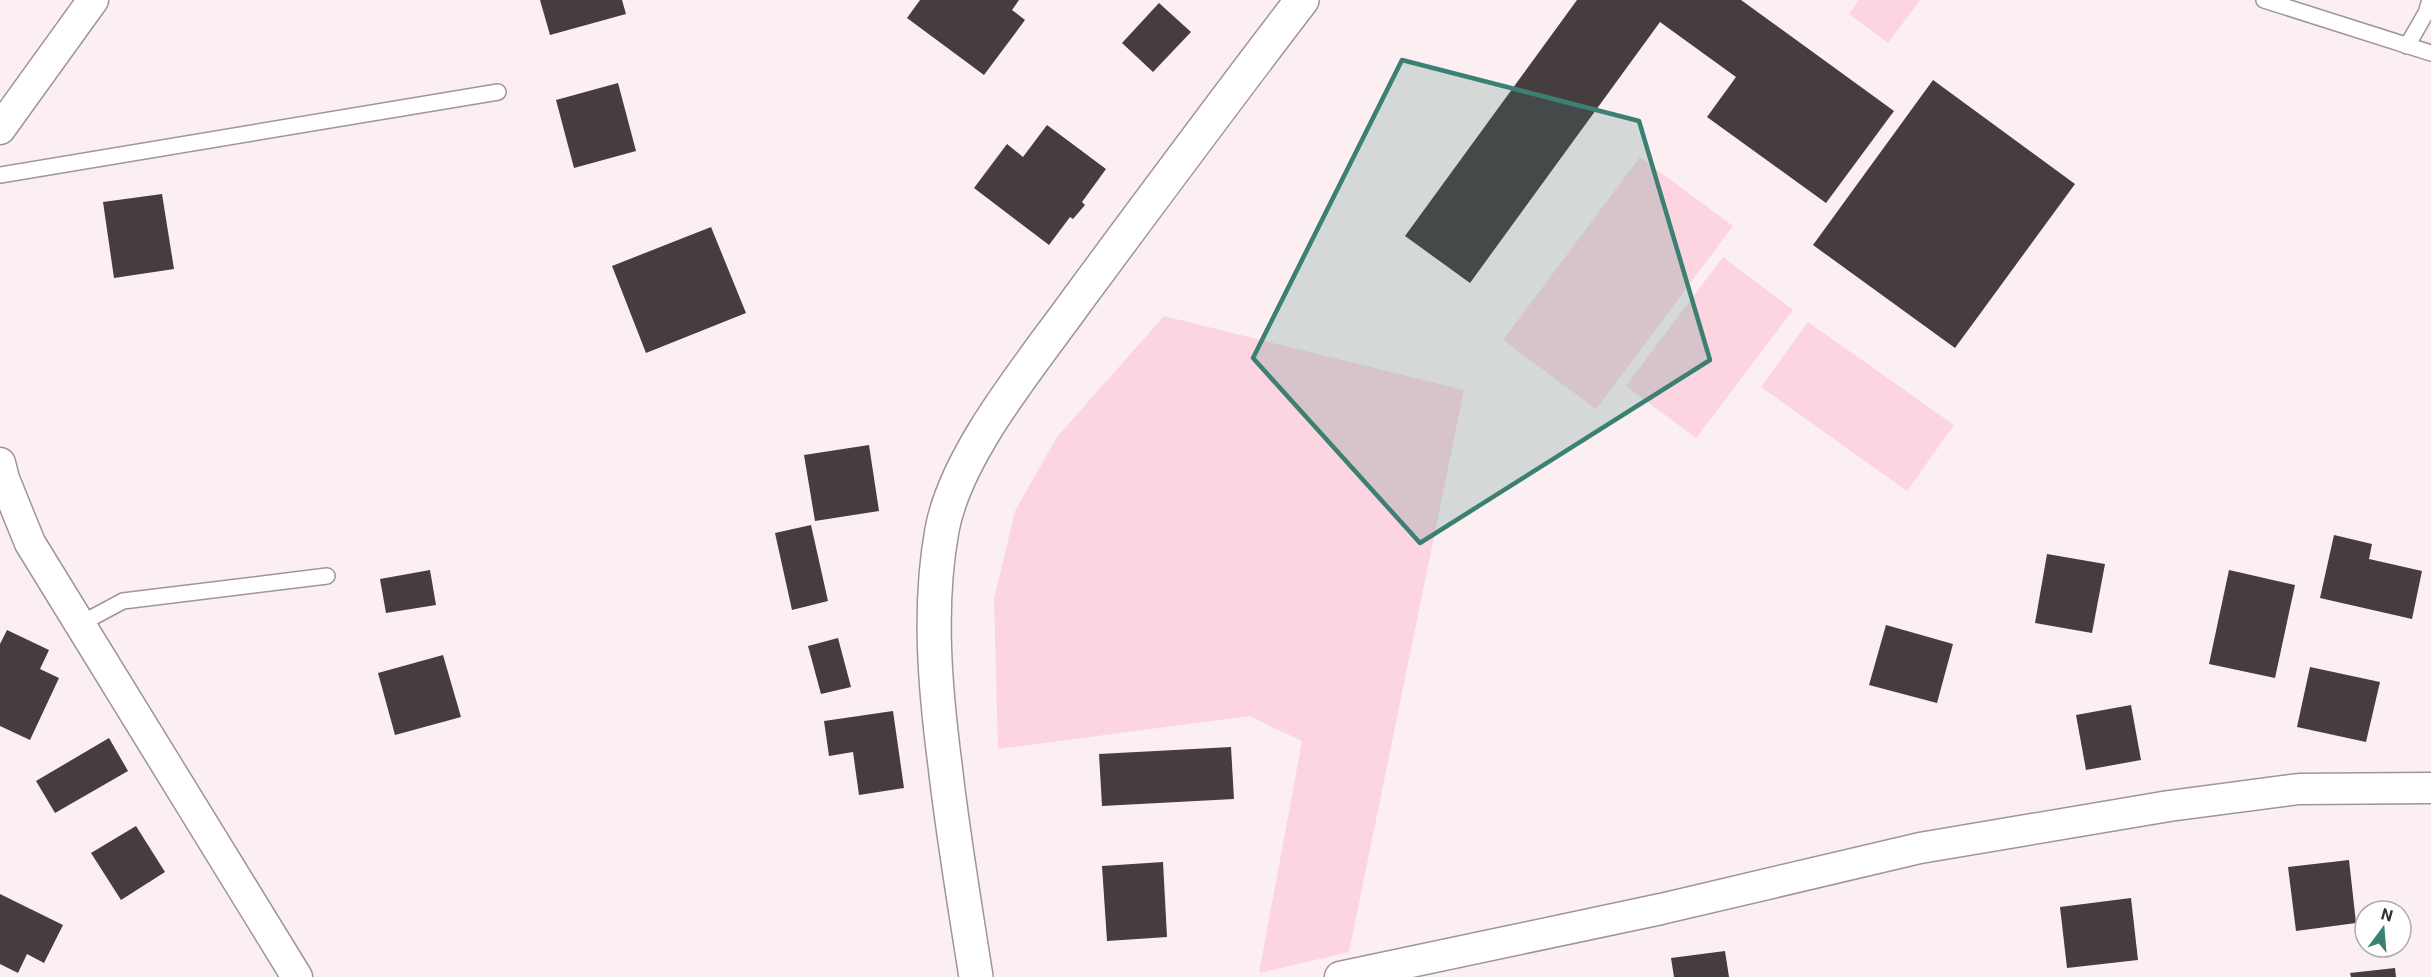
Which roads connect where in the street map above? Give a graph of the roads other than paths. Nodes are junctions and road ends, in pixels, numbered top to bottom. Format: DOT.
graph roads {
  1 [pos="93,0"];
  2 [pos="1302,0"];
  3 [pos="2264,0"];
  4 [pos="2430,0"];
  5 [pos="2407,46"];
  6 [pos="2431,54"];
  7 [pos="498,92"];
  8 [pos="0,129"];
  9 [pos="0,175"];
  10 [pos="0,463"];
  11 [pos="6,499"];
  12 [pos="327,576"];
  13 [pos="80,624"];
  14 [pos="2431,788"];
  15 [pos="297,977"];
  16 [pos="976,977"];
  17 [pos="1340,977"];
  1 -- 8 [label="street"];
  2 -- 16 [label="main road"];
  3 -- 5 [label="lane"];
  4 -- 5 [label="lane"];
  5 -- 6 [label="lane"];
  7 -- 9 [label="lane"];
  10 -- 11 [label="street"];
  11 -- 13 [label="street"];
  12 -- 13 [label="lane"];
  13 -- 15 [label="street"];
  14 -- 17 [label="street"];
}
